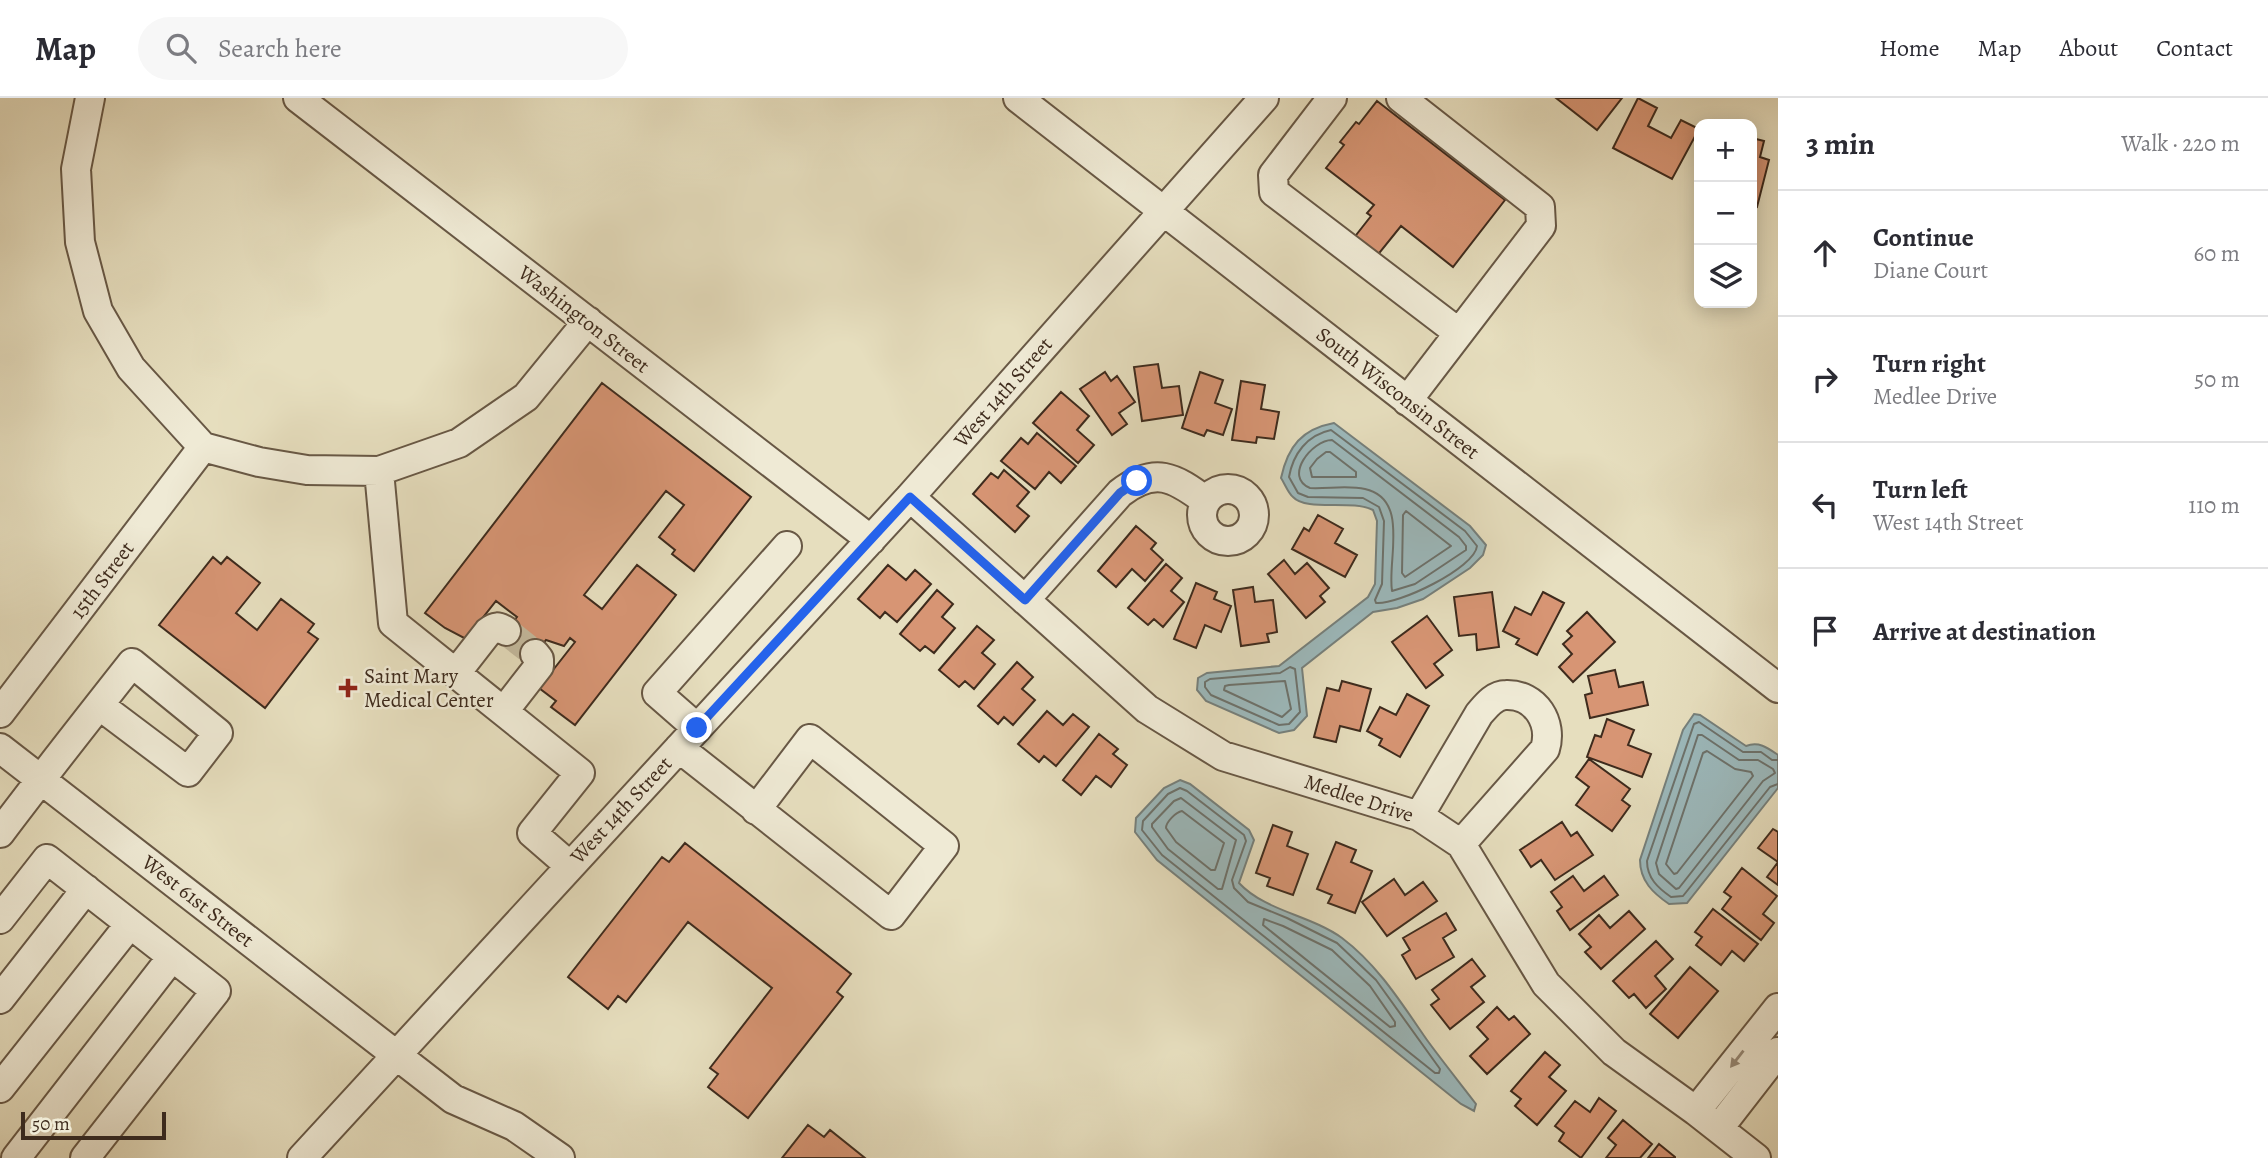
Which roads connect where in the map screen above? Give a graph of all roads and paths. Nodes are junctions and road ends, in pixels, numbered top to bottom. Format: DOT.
graph roads {
  1 [pos="90,98"];
  2 [pos="298,98"];
  3 [pos="1018,98"];
  4 [pos="1264,98"];
  5 [pos="1332,98"];
  6 [pos="1401,98"];
  7 [pos="1162,211"];
  8 [pos="588,321"];
  9 [pos="1459,333"];
  10 [pos="1407,401"];
  11 [pos="203,447"];
  12 [pos="379,471"];
  13 [pos="910,497"];
  14 [pos="1206,501"];
  15 [pos="871,540"];
  16 [pos="787,545"];
  17 [pos="1025,600"];
  18 [pos="506,631"];
  19 [pos="535,654"];
  20 [pos="456,674"];
  21 [pos="1778,688"];
  22 [pos="99,705"];
  23 [pos="504,711"];
  24 [pos="0,713"];
  25 [pos="688,738"];
  26 [pos="0,748"];
  27 [pos="41,780"];
  28 [pos="756,810"];
  29 [pos="1419,816"];
  30 [pos="0,833"];
  31 [pos="1461,844"];
  32 [pos="570,866"];
  33 [pos="86,889"];
  34 [pos="0,919"];
  35 [pos="130,924"];
  36 [pos="172,957"];
  37 [pos="0,999"];
  38 [pos="1778,1008"];
  39 [pos="1778,1052"];
  40 [pos="397,1054"];
  41 [pos="0,1088"];
  42 [pos="1696,1111"];
  43 [pos="1719,1129"];
  44 [pos="16,1158"];
  45 [pos="85,1158"];
  46 [pos="302,1158"];
  47 [pos="560,1158"];
  48 [pos="1756,1158"];
  1 -- 11 [label="street"];
  2 -- 8 [label="street, Washington Street"];
  3 -- 7 [label="street, South Wisconsin Street"];
  4 -- 7 [label="street, West 14th Street"];
  5 -- 9 [label="street"];
  6 -- 9 [label="street"];
  7 -- 10 [label="street, South Wisconsin Street"];
  7 -- 13 [label="street, West 14th Street"];
  8 -- 12 [label="street"];
  8 -- 15 [label="street, Washington Street"];
  9 -- 10 [label="street"];
  10 -- 21 [label="street, South Wisconsin Street"];
  11 -- 12 [label="street"];
  11 -- 24 [label="street, 15th Street"];
  12 -- 20 [label="street"];
  13 -- 15 [label="street, West 14th Street"];
  13 -- 17 [label="street, Medlee Drive"];
  14 -- 17 [label="street"];
  15 -- 25 [label="street, West 14th Street"];
  16 -- 25 [label="street"];
  17 -- 29 [label="street, Medlee Drive"];
  18 -- 20 [label="street"];
  19 -- 23 [label="street"];
  20 -- 23 [label="street"];
  22 -- 27 [label="street"];
  23 -- 32 [label="street"];
  25 -- 28 [label="street"];
  25 -- 32 [label="street, West 14th Street"];
  26 -- 27 [label="street, West 61st Street"];
  27 -- 30 [label="street"];
  27 -- 40 [label="street, West 61st Street"];
  28 -- 28 [label="street"];
  29 -- 31 [label="street, Medlee Drive"];
  29 -- 31 [label="street"];
  31 -- 42 [label="street, Medlee Drive"];
  32 -- 40 [label="street, West 14th Street"];
  33 -- 34 [label="street"];
  33 -- 35 [label="street"];
  33 -- 37 [label="street"];
  35 -- 36 [label="street"];
  35 -- 41 [label="street"];
  36 -- 44 [label="street"];
  36 -- 45 [label="street"];
  38 -- 42 [label="street, one-way"];
  39 -- 43 [label="street"];
  40 -- 46 [label="street, West 14th Street"];
  40 -- 47 [label="street, West 61st Street"];
  42 -- 43 [label="street, Medlee Drive"];
  43 -- 48 [label="street, Medlee Drive"];
}
